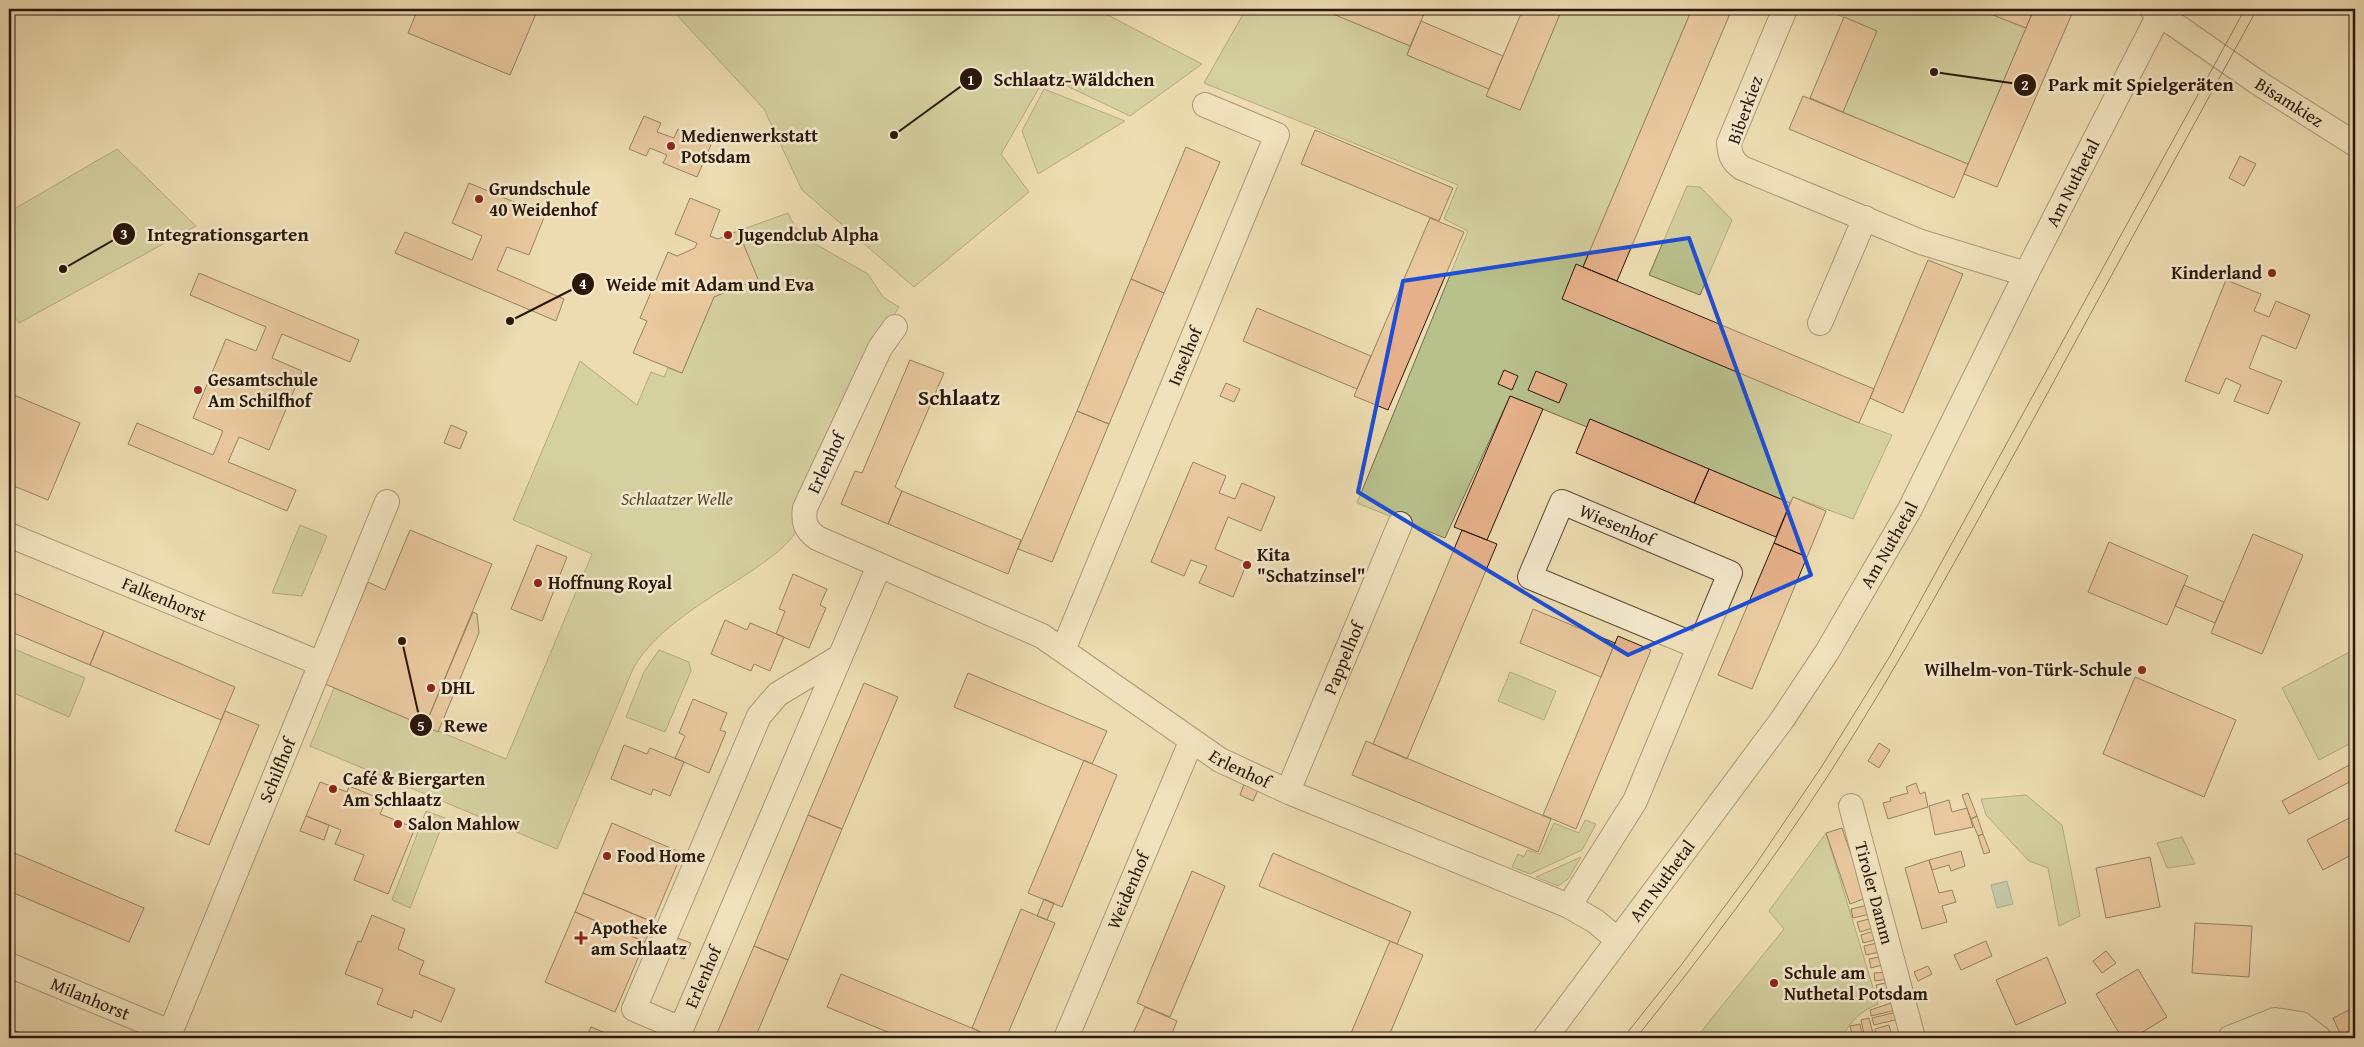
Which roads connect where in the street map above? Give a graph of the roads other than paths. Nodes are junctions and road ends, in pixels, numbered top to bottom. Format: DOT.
graph roads {
  1 [pos="1785,9"];
  2 [pos="2158,11"];
  3 [pos="1204,105"];
  4 [pos="2355,144"];
  5 [pos="1865,218"];
  6 [pos="2026,274"];
  7 [pos="1820,323"];
  8 [pos="895,327"];
  9 [pos="387,502"];
  10 [pos="1400,524"];
  11 [pos="9,535"];
  12 [pos="879,566"];
  13 [pos="1699,647"];
  14 [pos="1062,650"];
  15 [pos="838,658"];
  16 [pos="319,663"];
  17 [pos="1192,742"];
  18 [pos="1288,791"];
  19 [pos="1851,806"];
  20 [pos="1568,906"];
  21 [pos="1618,940"];
  22 [pos="9,965"];
  23 [pos="169,1035"];
  24 [pos="1066,1038"];
  25 [pos="1545,1038"];
  26 [pos="1913,1038"];
  27 [pos="2230,1038"];
  28 [pos="2319,1038"];
  1 -- 5 [label="street, Biberkiez"];
  2 -- 4 [label="street, Bisamkiez"];
  2 -- 6 [label="street, Am Nuthetal"];
  3 -- 14 [label="street, Inselhof"];
  5 -- 6 [label="street, Biberkiez"];
  5 -- 7 [label="street"];
  6 -- 21 [label="street, Am Nuthetal"];
  8 -- 12 [label="street, Erlenhof"];
  9 -- 16 [label="street, Schilfhof"];
  10 -- 18 [label="street, Pappelhof"];
  11 -- 16 [label="street, Falkenhorst"];
  12 -- 14 [label="street, Erlenhof"];
  12 -- 15 [label="street, Erlenhof"];
  13 -- 13 [label="street, Wiesenhof"];
  13 -- 20 [label="street, Wiesenhof"];
  14 -- 17 [label="street, Erlenhof"];
  15 -- 15 [label="street, Erlenhof"];
  16 -- 23 [label="street, Schilfhof"];
  17 -- 18 [label="street, Erlenhof"];
  17 -- 24 [label="street, Weidenhof"];
  18 -- 20 [label="street, Erlenhof"];
  19 -- 26 [label="street, Tiroler Damm"];
  20 -- 21 [label="street, Erlenhof"];
  21 -- 25 [label="street, Am Nuthetal"];
  22 -- 23 [label="street, Milanhorst"];
  27 -- 28 [label="street"];
}
